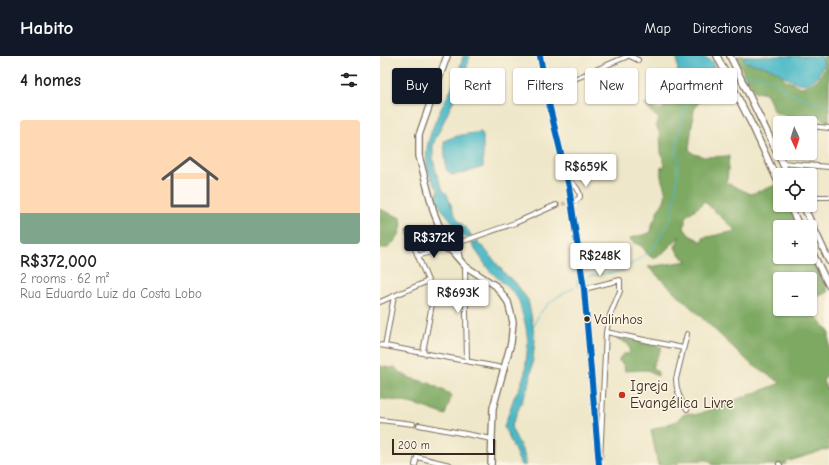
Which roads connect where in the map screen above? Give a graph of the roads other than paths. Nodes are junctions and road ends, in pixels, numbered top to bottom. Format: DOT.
graph roads {
  1 [pos="448,56"];
  2 [pos="540,56"];
  3 [pos="629,56"];
  4 [pos="717,56"];
  5 [pos="730,56"];
  6 [pos="638,60"];
  7 [pos="542,68"];
  8 [pos="723,68"];
  9 [pos="577,78"];
  10 [pos="744,86"];
  11 [pos="737,90"];
  12 [pos="747,91"];
  13 [pos="738,97"];
  14 [pos="549,104"];
  15 [pos="817,127"];
  16 [pos="829,128"];
  17 [pos="768,132"];
  18 [pos="758,138"];
  19 [pos="782,163"];
  20 [pos="829,167"];
  21 [pos="784,168"];
  22 [pos="773,171"];
  23 [pos="568,181"];
  24 [pos="817,197"];
  25 [pos="829,197"];
  26 [pos="576,201"];
  27 [pos="556,205"];
  28 [pos="806,212"];
  29 [pos="408,232"];
  30 [pos="460,243"];
  31 [pos="449,246"];
  32 [pos="418,256"];
  33 [pos="459,260"];
  34 [pos="829,261"];
  35 [pos="817,262"];
  36 [pos="465,266"];
  37 [pos="428,281"];
  38 [pos="829,286"];
  39 [pos="584,290"];
  40 [pos="394,296"];
  41 [pos="380,302"];
  42 [pos="606,332"];
  43 [pos="687,334"];
  44 [pos="382,346"];
  45 [pos="683,348"];
  46 [pos="423,352"];
  47 [pos="467,361"];
  48 [pos="503,368"];
  49 [pos="687,409"];
  50 [pos="380,420"];
  51 [pos="413,424"];
  52 [pos="419,425"];
  53 [pos="492,439"];
  54 [pos="415,465"];
  55 [pos="450,465"];
  56 [pos="491,465"];
  57 [pos="599,465"];
  1 -- 31 [label="main road"];
  2 -- 7 [label="main road"];
  3 -- 6 [label="street"];
  3 -- 9 [label="street"];
  4 -- 8 [label="main road"];
  5 -- 10 [label="main road"];
  10 -- 11 [label="main road"];
  10 -- 12 [label="main road"];
  12 -- 13 [label="main road"];
  12 -- 17 [label="main road"];
  13 -- 18 [label="main road"];
  14 -- 23 [label="main road"];
  15 -- 16 [label="street"];
  17 -- 18 [label="main road"];
  17 -- 19 [label="main road"];
  18 -- 22 [label="main road"];
  19 -- 20 [label="street"];
  19 -- 21 [label="main road"];
  23 -- 26 [label="street"];
  23 -- 39 [label="main road"];
  24 -- 25 [label="street"];
  27 -- 30 [label="street"];
  28 -- 34 [label="main road"];
  29 -- 32 [label="street"];
  30 -- 31 [label="street"];
  30 -- 33 [label="main road"];
  31 -- 32 [label="street"];
  31 -- 33 [label="main road"];
  32 -- 37 [label="street"];
  33 -- 36 [label="main road"];
  35 -- 38 [label="main road"];
  36 -- 47 [label="street"];
  36 -- 48 [label="main road"];
  37 -- 40 [label="street"];
  37 -- 46 [label="street"];
  39 -- 42 [label="street"];
  39 -- 57 [label="main road"];
  40 -- 41 [label="street"];
  40 -- 44 [label="street"];
  42 -- 45 [label="street"];
  42 -- 57 [label="street"];
  43 -- 45 [label="street"];
  44 -- 46 [label="street"];
  45 -- 49 [label="street"];
  46 -- 47 [label="street"];
  47 -- 48 [label="street"];
  48 -- 53 [label="main road"];
  50 -- 51 [label="street"];
  52 -- 53 [label="street"];
  53 -- 56 [label="main road"];
  54 -- 55 [label="street"];
}
